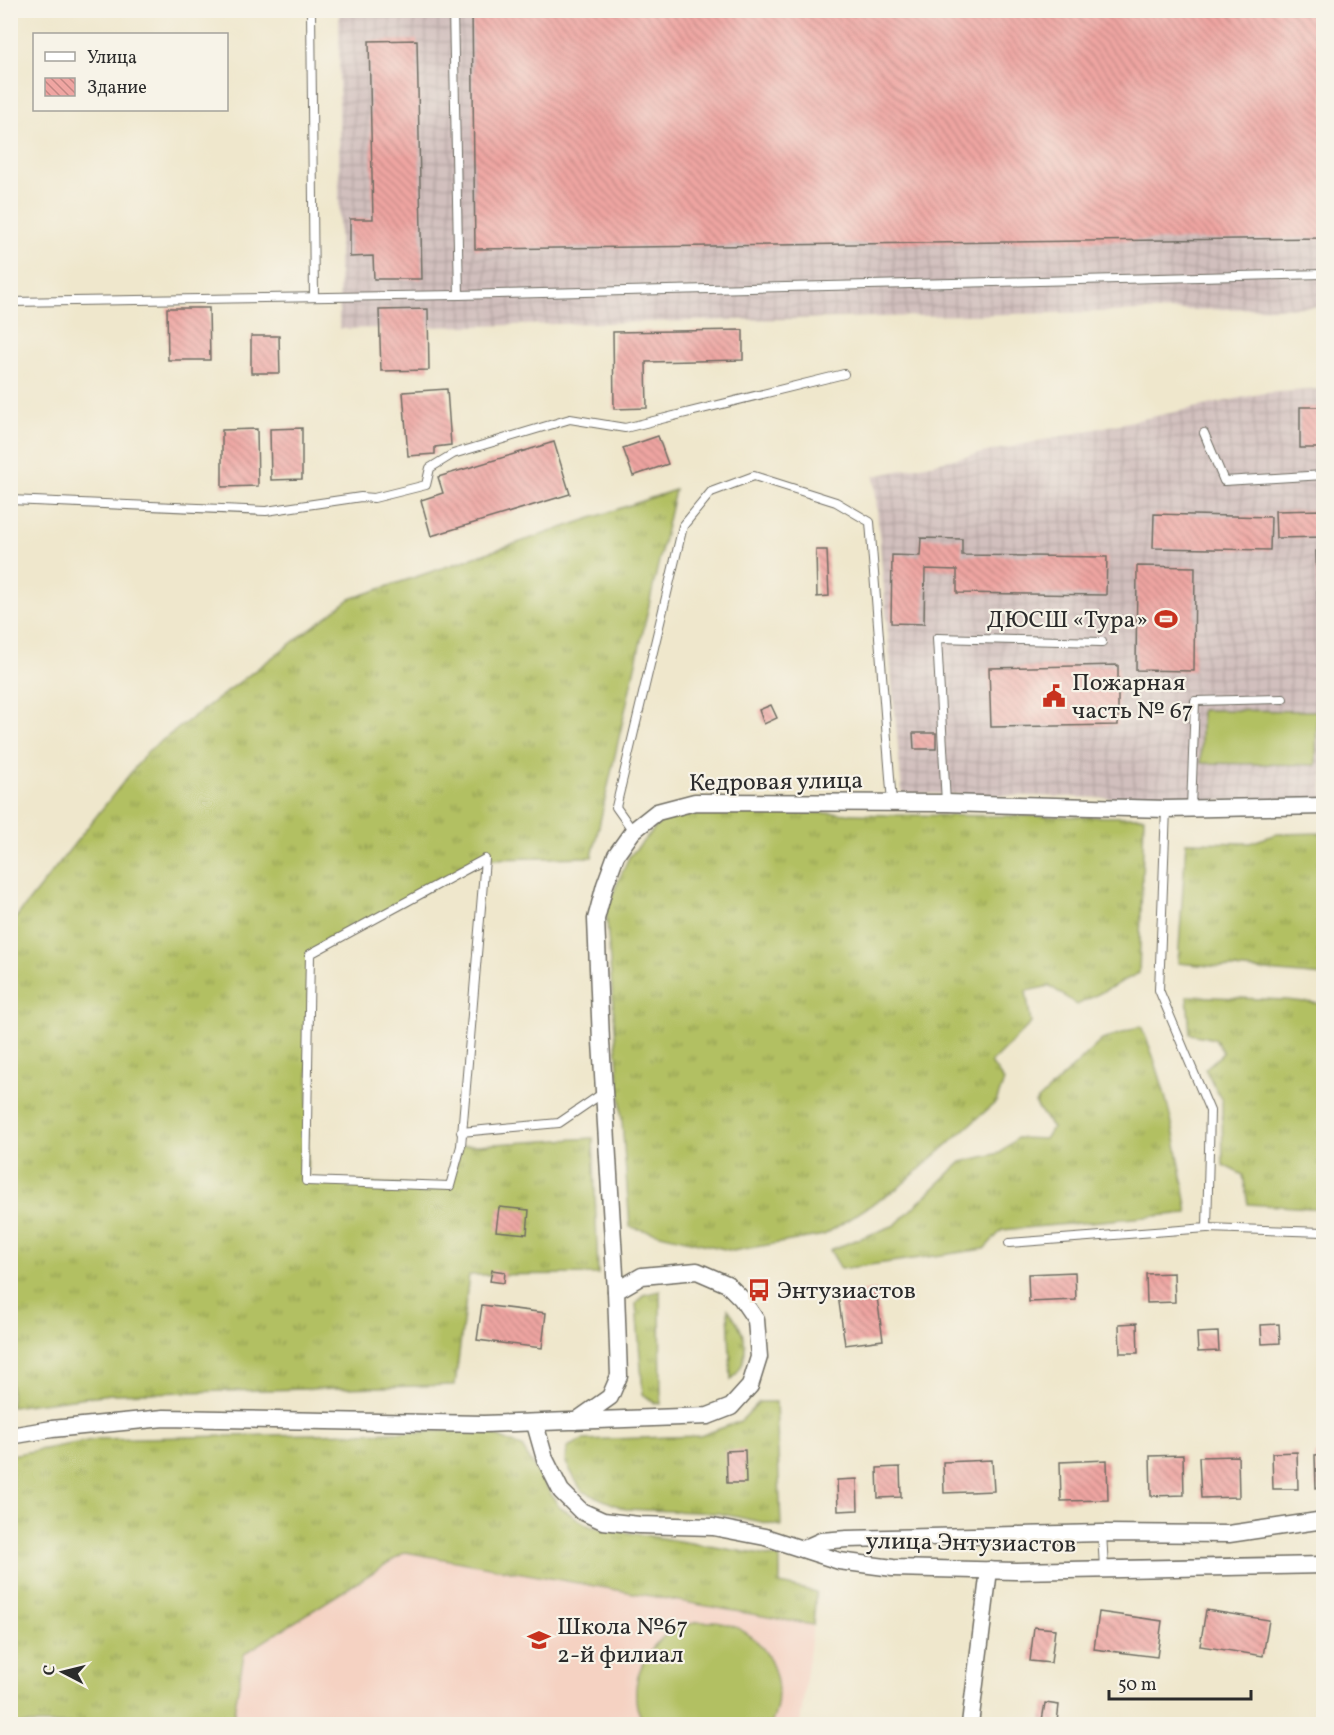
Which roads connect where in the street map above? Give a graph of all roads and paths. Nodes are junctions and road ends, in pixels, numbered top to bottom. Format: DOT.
graph roads {
  1 [pos="311,10"];
  2 [pos="453,10"];
  3 [pos="1323,274"];
  4 [pos="459,295"];
  5 [pos="314,297"];
  6 [pos="10,302"];
  7 [pos="844,374"];
  8 [pos="1204,433"];
  9 [pos="1323,475"];
  10 [pos="10,500"];
  11 [pos="1102,642"];
  12 [pos="1283,699"];
  13 [pos="892,803"];
  14 [pos="946,803"];
  15 [pos="1323,806"];
  16 [pos="1191,808"];
  17 [pos="1166,809"];
  18 [pos="633,831"];
  19 [pos="604,1092"];
  20 [pos="461,1132"];
  21 [pos="1207,1228"];
  22 [pos="1323,1232"];
  23 [pos="1009,1243"];
  24 [pos="616,1291"];
  25 [pos="576,1420"];
  26 [pos="535,1424"];
  27 [pos="10,1436"];
  28 [pos="1323,1520"];
  29 [pos="1102,1533"];
  30 [pos="803,1549"];
  31 [pos="1323,1565"];
  32 [pos="1104,1568"];
  33 [pos="989,1570"];
  34 [pos="970,1725"];
  1 -- 5 [label="lane"];
  2 -- 4 [label="lane"];
  3 -- 4 [label="lane"];
  4 -- 5 [label="lane"];
  5 -- 6 [label="lane"];
  7 -- 10 [label="lane"];
  8 -- 9 [label="lane"];
  11 -- 14 [label="lane"];
  12 -- 16 [label="lane"];
  13 -- 14 [label="street, Кедровая улица"];
  13 -- 18 [label="street, Кедровая улица"];
  13 -- 18 [label="lane"];
  14 -- 17 [label="street, Кедровая улица"];
  15 -- 16 [label="street, Кедровая улица"];
  16 -- 17 [label="street, Кедровая улица"];
  17 -- 21 [label="lane"];
  18 -- 19 [label="street, Кедровая улица"];
  19 -- 20 [label="lane"];
  19 -- 24 [label="street, Кедровая улица"];
  20 -- 20 [label="lane"];
  21 -- 22 [label="lane"];
  21 -- 23 [label="lane"];
  24 -- 25 [label="street, Кедровая улица"];
  24 -- 25 [label="street"];
  25 -- 26 [label="street"];
  26 -- 27 [label="street"];
  26 -- 30 [label="street, улица Энтузиастов"];
  28 -- 29 [label="street"];
  29 -- 30 [label="street"];
  29 -- 32 [label="lane"];
  30 -- 33 [label="street, улица Энтузиастов"];
  31 -- 32 [label="street, улица Энтузиастов"];
  32 -- 33 [label="street, улица Энтузиастов"];
  33 -- 34 [label="street"];
}
